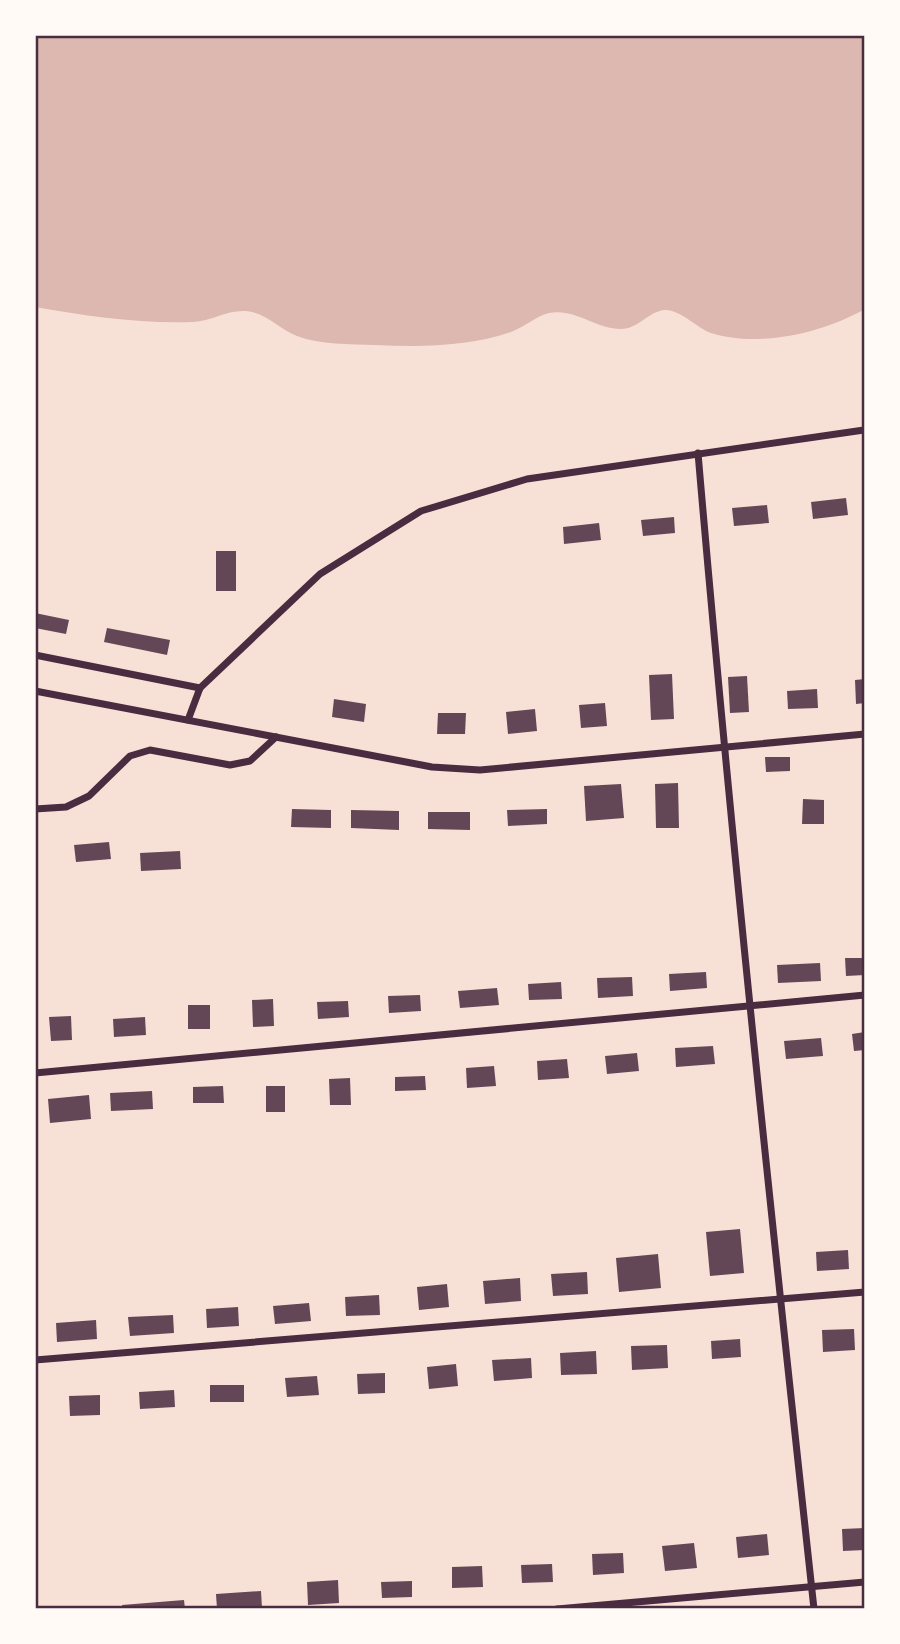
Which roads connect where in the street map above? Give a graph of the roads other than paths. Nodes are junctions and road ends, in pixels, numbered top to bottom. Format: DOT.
graph roads {
  1 [pos="864,430"];
  2 [pos="698,453"];
  3 [pos="35,655"];
  4 [pos="200,688"];
  5 [pos="35,691"];
  6 [pos="188,720"];
  7 [pos="865,734"];
  8 [pos="276,737"];
  9 [pos="723,747"];
  10 [pos="35,809"];
  11 [pos="865,995"];
  12 [pos="749,1005"];
  13 [pos="35,1073"];
  14 [pos="865,1292"];
  15 [pos="778,1299"];
  16 [pos="35,1360"];
  17 [pos="865,1582"];
  18 [pos="812,1586"];
  19 [pos="557,1609"];
  20 [pos="814,1609"];
  1 -- 2 [label="street"];
  2 -- 4 [label="street"];
  2 -- 9 [label="street"];
  3 -- 4 [label="street"];
  4 -- 6 [label="street"];
  5 -- 6 [label="street"];
  6 -- 8 [label="street"];
  7 -- 9 [label="street"];
  8 -- 9 [label="street"];
  8 -- 10 [label="street"];
  9 -- 12 [label="street"];
  11 -- 12 [label="street"];
  12 -- 13 [label="street"];
  12 -- 15 [label="street"];
  14 -- 15 [label="street"];
  15 -- 16 [label="street"];
  15 -- 18 [label="street"];
  17 -- 18 [label="street"];
  18 -- 19 [label="street"];
  18 -- 20 [label="street"];
}
